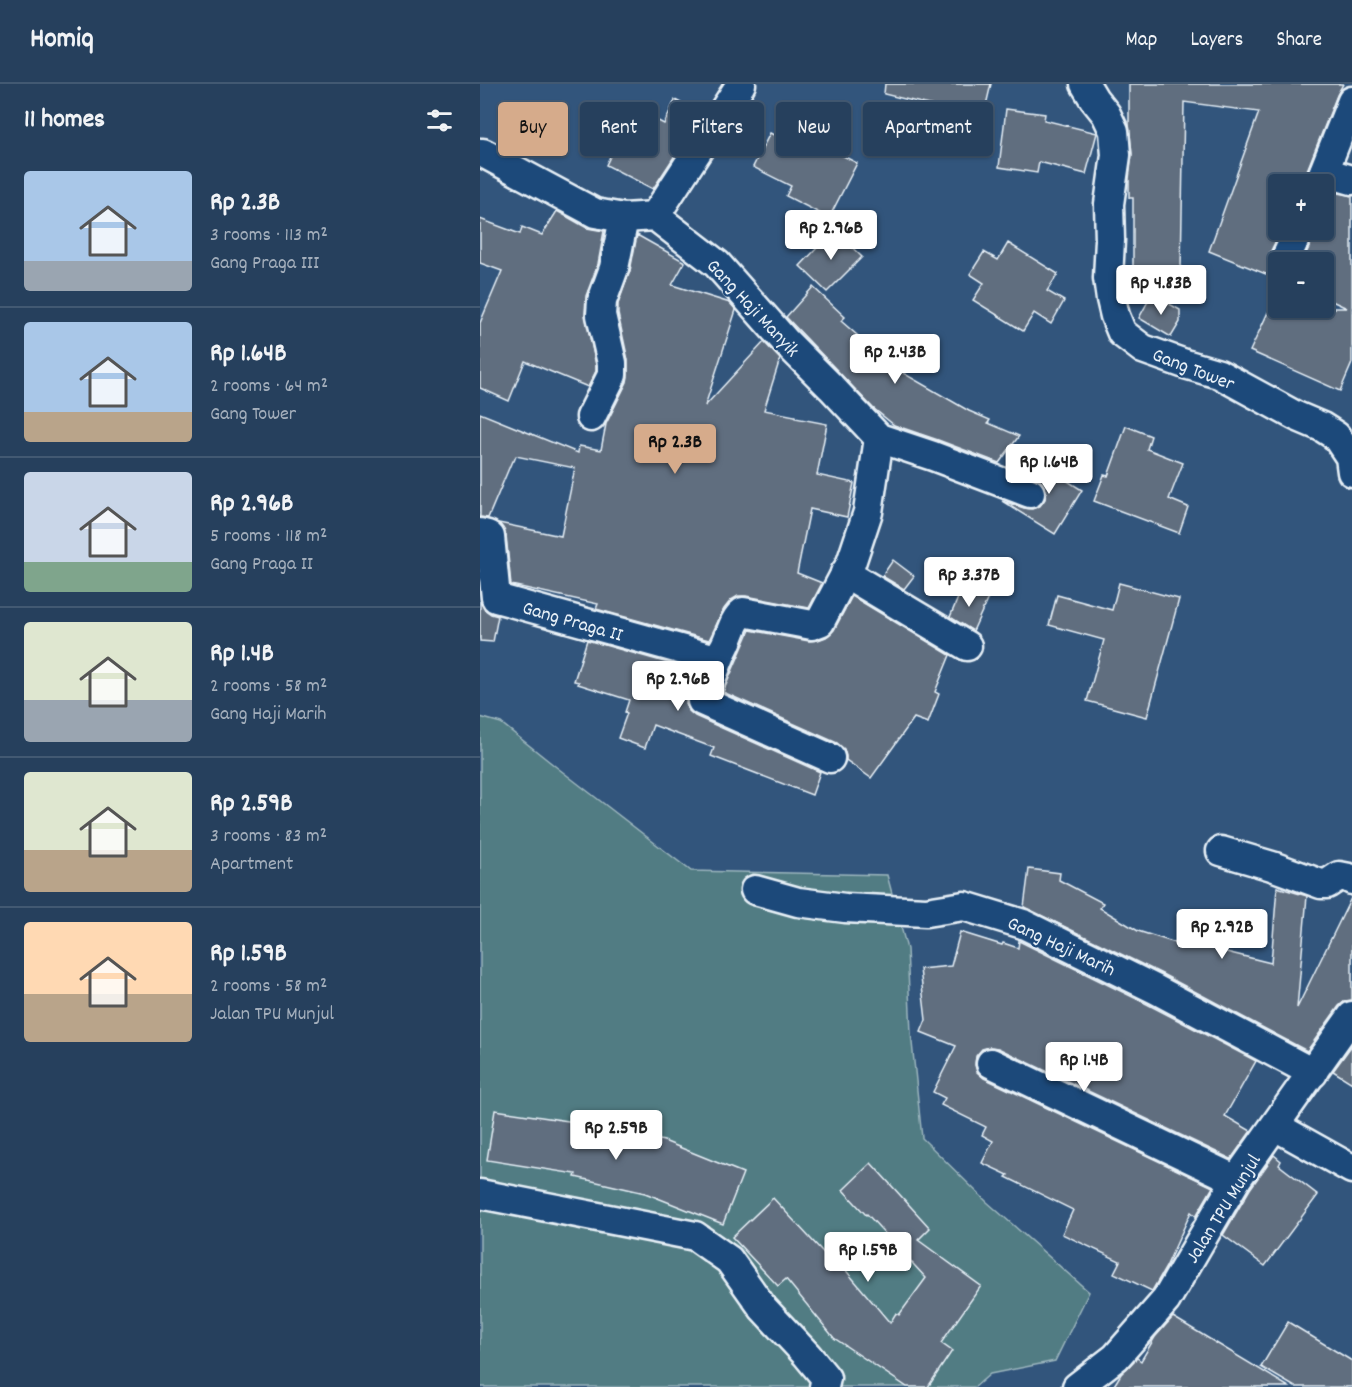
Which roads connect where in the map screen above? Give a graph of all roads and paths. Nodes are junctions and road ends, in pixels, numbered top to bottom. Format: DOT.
graph roads {
  1 [pos="741,84"];
  2 [pos="1085,84"];
  3 [pos="1352,101"];
  4 [pos="480,153"];
  5 [pos="1324,174"];
  6 [pos="1334,179"];
  7 [pos="1352,180"];
  8 [pos="655,216"];
  9 [pos="624,219"];
  10 [pos="591,417"];
  11 [pos="879,438"];
  12 [pos="1352,472"];
  13 [pos="1030,493"];
  14 [pos="480,533"];
  15 [pos="845,573"];
  16 [pos="967,646"];
  17 [pos="722,652"];
  18 [pos="830,758"];
  19 [pos="1221,850"];
  20 [pos="1352,880"];
  21 [pos="755,890"];
  22 [pos="1352,1016"];
  23 [pos="991,1063"];
  24 [pos="1313,1073"];
  25 [pos="1275,1126"];
  26 [pos="1352,1169"];
  27 [pos="1236,1180"];
  28 [pos="480,1194"];
  29 [pos="830,1384"];
  30 [pos="1077,1387"];
  1 -- 8 [label="street"];
  2 -- 12 [label="street, Gang Tower"];
  3 -- 5 [label="street"];
  4 -- 9 [label="street"];
  6 -- 7 [label="street"];
  8 -- 9 [label="street"];
  8 -- 11 [label="street, Gang Haji Manyik"];
  9 -- 10 [label="street"];
  11 -- 13 [label="street"];
  11 -- 15 [label="street"];
  14 -- 17 [label="street, Gang Praga II"];
  15 -- 16 [label="street"];
  15 -- 17 [label="street"];
  17 -- 18 [label="street"];
  19 -- 20 [label="street"];
  21 -- 24 [label="street, Gang Haji Marih"];
  22 -- 24 [label="street, Jalan TPU Munjul"];
  23 -- 27 [label="street"];
  24 -- 25 [label="street, Jalan TPU Munjul"];
  25 -- 26 [label="street"];
  25 -- 27 [label="street, Jalan TPU Munjul"];
  27 -- 30 [label="street, Jalan TPU Munjul"];
  28 -- 29 [label="street"];
}
